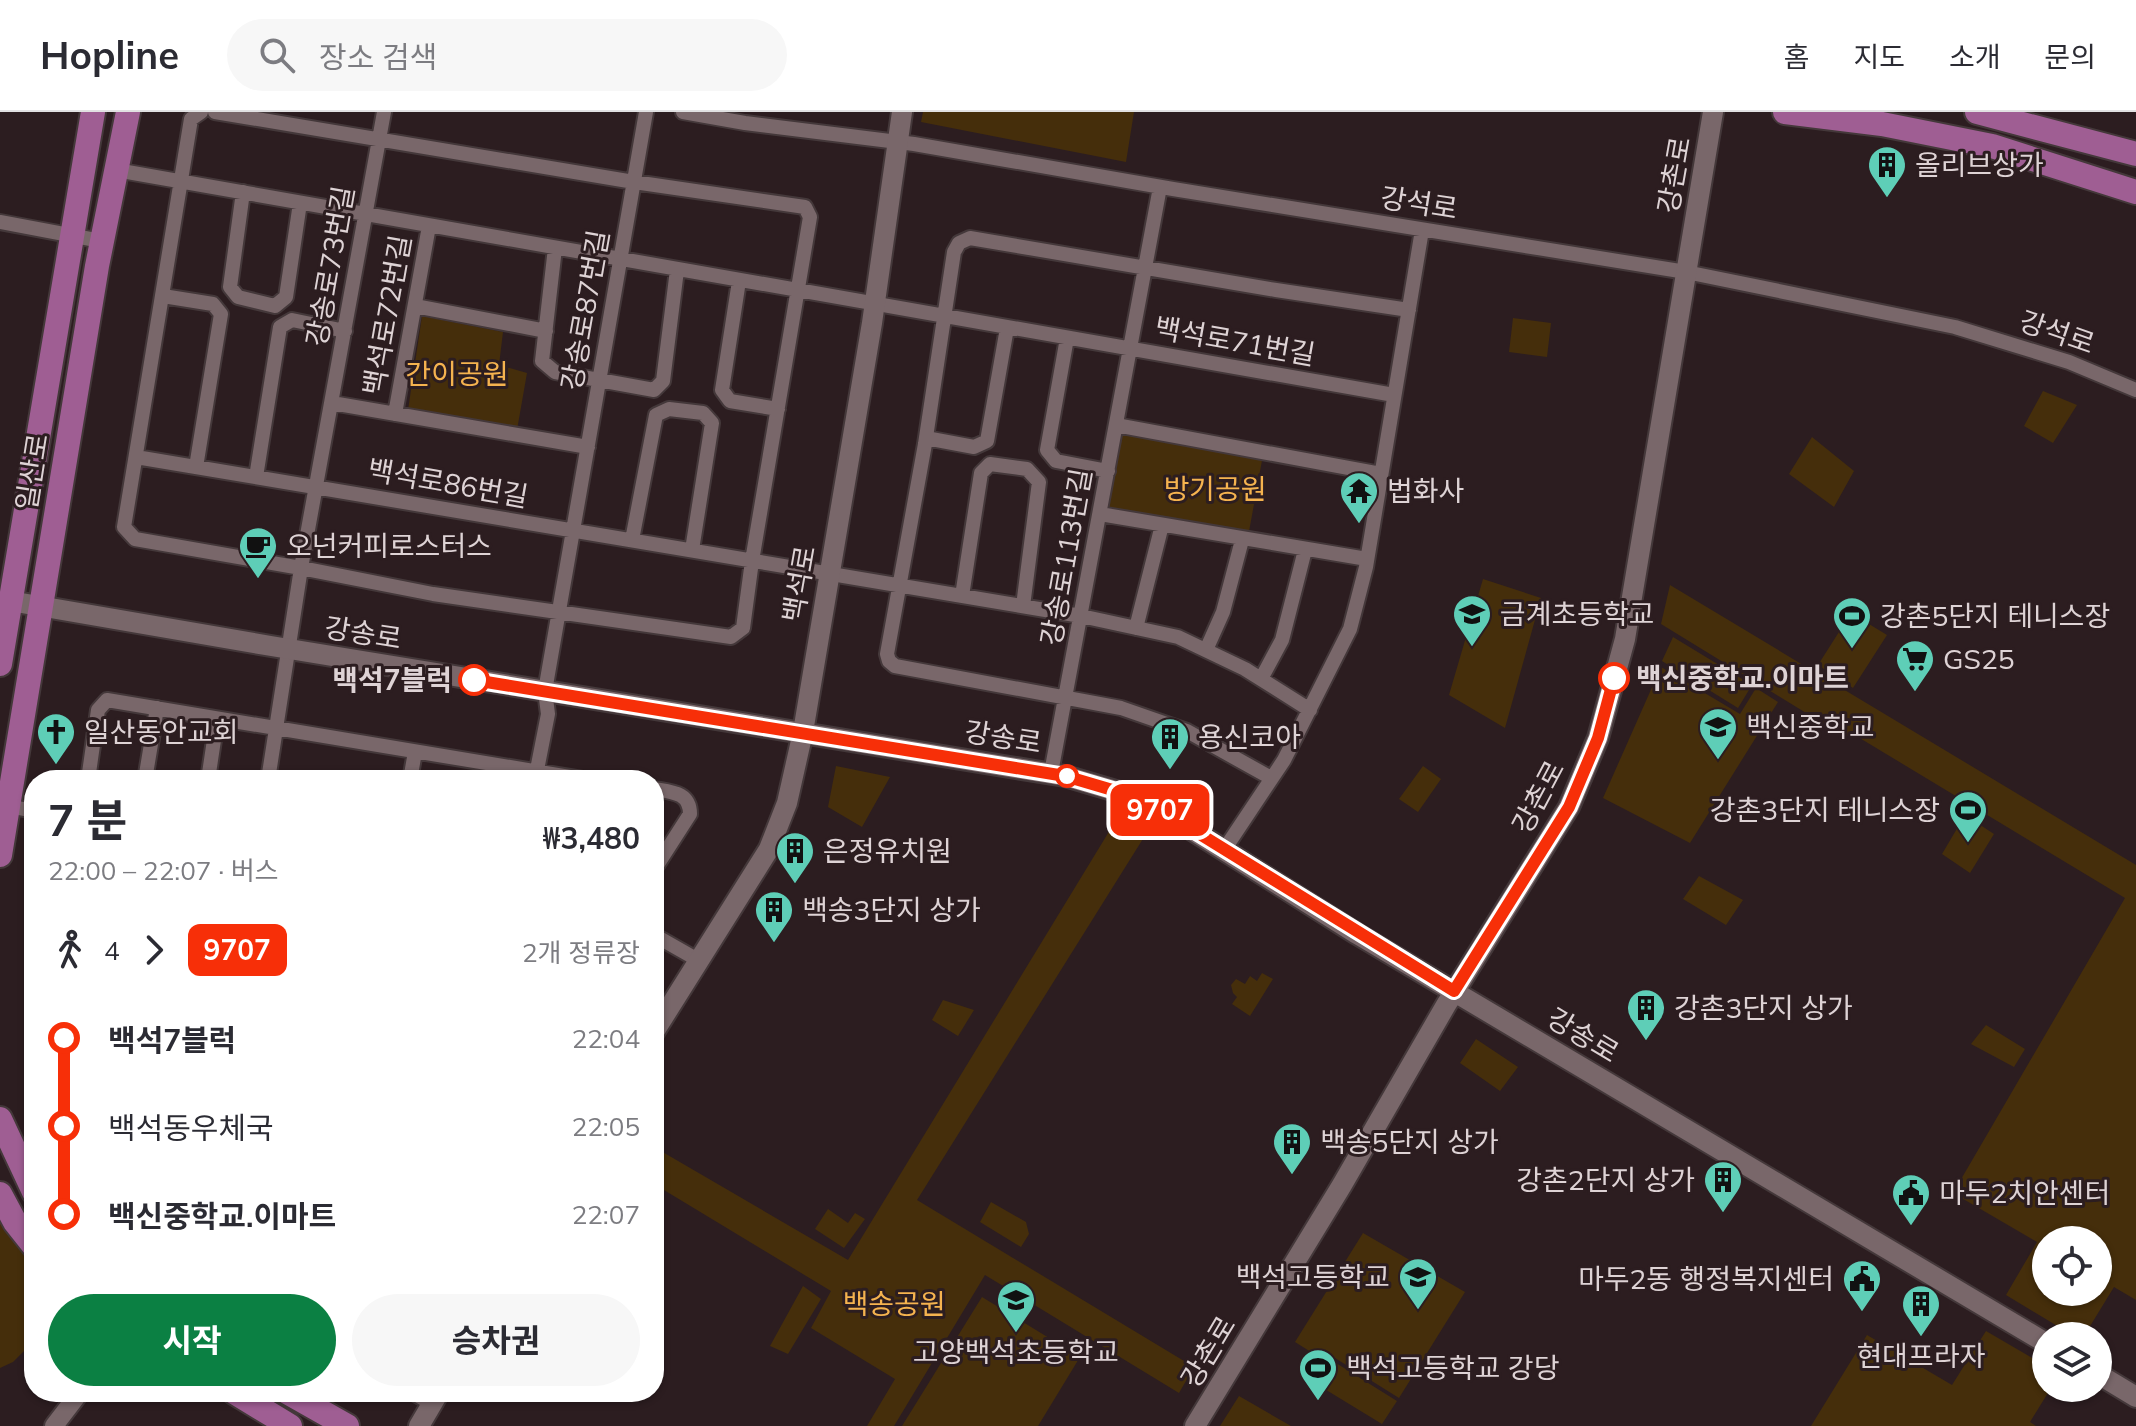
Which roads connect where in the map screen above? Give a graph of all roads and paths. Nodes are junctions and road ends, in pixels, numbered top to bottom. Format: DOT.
graph roads {
  1 [pos="93,112"];
  2 [pos="128,112"];
  3 [pos="201,112"];
  4 [pos="215,112"];
  5 [pos="384,112"];
  6 [pos="646,112"];
  7 [pos="683,112"];
  8 [pos="902,112"];
  9 [pos="1713,112"];
  10 [pos="1785,112"];
  11 [pos="1977,112"];
  12 [pos="745,117"];
  13 [pos="379,139"];
  14 [pos="897,142"];
  15 [pos="2136,154"];
  16 [pos="116,170"];
  17 [pos="182,182"];
  18 [pos="634,182"];
  19 [pos="1160,187"];
  20 [pos="243,192"];
  21 [pos="2136,192"];
  22 [pos="300,203"];
  23 [pos="366,214"];
  24 [pos="0,222"];
  25 [pos="429,226"];
  26 [pos="1422,230"];
  27 [pos="72,236"];
  28 [pos="101,241"];
  29 [pos="555,248"];
  30 [pos="620,260"];
  31 [pos="1143,267"];
  32 [pos="677,270"];
  33 [pos="1686,272"];
  34 [pos="739,281"];
  35 [pos="164,291"];
  36 [pos="799,291"];
  37 [pos="875,305"];
  38 [pos="415,306"];
  39 [pos="1409,310"];
  40 [pos="944,317"];
  41 [pos="1007,328"];
  42 [pos="345,331"];
  43 [pos="546,331"];
  44 [pos="1067,338"];
  45 [pos="1129,349"];
  46 [pos="600,378"];
  47 [pos="2136,390"];
  48 [pos="1394,395"];
  49 [pos="332,403"];
  50 [pos="778,410"];
  51 [pos="395,414"];
  52 [pos="1116,425"];
  53 [pos="926,441"];
  54 [pos="588,447"];
  55 [pos="136,457"];
  56 [pos="196,467"];
  57 [pos="1108,471"];
  58 [pos="1381,474"];
  59 [pos="256,477"];
  60 [pos="317,487"];
  61 [pos="1100,514"];
  62 [pos="1162,525"];
  63 [pos="573,530"];
  64 [pos="632,540"];
  65 [pos="1242,540"];
  66 [pos="692,550"];
  67 [pos="1305,550"];
  68 [pos="1367,559"];
  69 [pos="752,561"];
  70 [pos="301,568"];
  71 [pos="830,574"];
  72 [pos="898,585"];
  73 [pos="962,596"];
  74 [pos="5,600"];
  75 [pos="40,606"];
  76 [pos="1023,606"];
  77 [pos="559,611"];
  78 [pos="1081,616"];
  79 [pos="1136,628"];
  80 [pos="289,649"];
  81 [pos="1206,650"];
  82 [pos="0,664"];
  83 [pos="1261,679"];
  84 [pos="545,691"];
  85 [pos="1066,698"];
  86 [pos="157,708"];
  87 [pos="1310,710"];
  88 [pos="217,720"];
  89 [pos="276,729"];
  90 [pos="803,732"];
  91 [pos="410,752"];
  92 [pos="89,770"];
  93 [pos="147,770"];
  94 [pos="210,770"];
  95 [pos="270,770"];
  96 [pos="410,770"];
  97 [pos="504,770"];
  98 [pos="537,770"];
  99 [pos="1051,773"];
  100 [pos="1271,778"];
  101 [pos="664,790"];
  102 [pos="8,806"];
  103 [pos="24,809"];
  104 [pos="664,850"];
  105 [pos="1224,850"];
  106 [pos="0,855"];
  107 [pos="664,941"];
  108 [pos="698,960"];
  109 [pos="1454,991"];
  110 [pos="664,1016"];
  111 [pos="0,1119"];
  112 [pos="24,1171"];
  113 [pos="0,1194"];
  114 [pos="24,1233"];
  115 [pos="2032,1335"];
  116 [pos="2112,1382"];
  117 [pos="2136,1397"];
  118 [pos="72,1402"];
  119 [pos="250,1402"];
  120 [pos="305,1402"];
  121 [pos="434,1402"];
  122 [pos="54,1426"];
  123 [pos="290,1426"];
  124 [pos="347,1426"];
  125 [pos="419,1426"];
  126 [pos="1195,1426"];
  1 -- 27 [label="main road, 일산로"];
  2 -- 16 [label="main road, 일산로"];
  3 -- 17 [label="street"];
  4 -- 13 [label="street"];
  5 -- 13 [label="street, 강송로73번길"];
  6 -- 18 [label="street, 강송로87번길"];
  7 -- 12 [label="street, 강석로"];
  8 -- 14 [label="main road, 백석로"];
  9 -- 33 [label="main road, 강촌로"];
  10 -- 21 [label="main road"];
  11 -- 15 [label="main road"];
  12 -- 14 [label="street, 강석로"];
  13 -- 18 [label="street"];
  13 -- 23 [label="street, 강송로73번길"];
  14 -- 19 [label="street, 강석로"];
  14 -- 37 [label="main road, 백석로"];
  16 -- 17 [label="street, 백석로72번길"];
  16 -- 28 [label="main road, 일산로"];
  17 -- 20 [label="street, 백석로72번길"];
  17 -- 35 [label="street"];
  18 -- 30 [label="street, 강송로87번길"];
  18 -- 36 [label="street"];
  19 -- 26 [label="street, 강석로"];
  19 -- 31 [label="street, 강송로113번길"];
  20 -- 22 [label="street, 백석로72번길"];
  20 -- 22 [label="street"];
  22 -- 23 [label="street, 백석로72번길"];
  23 -- 25 [label="street, 백석로72번길"];
  23 -- 42 [label="street, 강송로73번길"];
  24 -- 27 [label="street"];
  25 -- 29 [label="street, 백석로72번길"];
  25 -- 38 [label="street, 백석로72번길"];
  26 -- 33 [label="street, 강석로"];
  26 -- 39 [label="street"];
  27 -- 28 [label="street"];
  27 -- 74 [label="main road, 일산로"];
  28 -- 75 [label="main road, 일산로"];
  29 -- 30 [label="street, 백석로72번길"];
  29 -- 43 [label="street"];
  30 -- 32 [label="street, 백석로72번길"];
  30 -- 46 [label="street, 강송로87번길"];
  31 -- 39 [label="street"];
  31 -- 40 [label="street"];
  31 -- 45 [label="street, 강송로113번길"];
  32 -- 34 [label="street, 백석로72번길"];
  32 -- 46 [label="street"];
  33 -- 47 [label="street, 강석로"];
  33 -- 109 [label="main road, 강촌로"];
  34 -- 36 [label="street, 백석로72번길"];
  34 -- 50 [label="street"];
  35 -- 55 [label="street"];
  35 -- 56 [label="street"];
  36 -- 37 [label="street, 백석로72번길"];
  36 -- 50 [label="street"];
  37 -- 40 [label="street, 백석로71번길"];
  37 -- 71 [label="main road, 백석로"];
  38 -- 43 [label="street"];
  38 -- 51 [label="street, 백석로72번길"];
  39 -- 48 [label="street"];
  40 -- 41 [label="street, 백석로71번길"];
  40 -- 53 [label="street"];
  41 -- 44 [label="street, 백석로71번길"];
  41 -- 53 [label="street"];
  42 -- 49 [label="street, 강송로73번길"];
  42 -- 59 [label="street"];
  43 -- 46 [label="street"];
  44 -- 45 [label="street, 백석로71번길"];
  44 -- 57 [label="street"];
  45 -- 48 [label="street, 백석로71번길"];
  45 -- 52 [label="street, 강송로113번길"];
  46 -- 54 [label="street, 강송로87번길"];
  48 -- 58 [label="street"];
  49 -- 51 [label="street"];
  49 -- 60 [label="street, 강송로73번길"];
  50 -- 69 [label="street"];
  51 -- 54 [label="street"];
  52 -- 57 [label="street, 강송로113번길"];
  52 -- 58 [label="street"];
  53 -- 72 [label="street"];
  54 -- 63 [label="street, 강송로87번길"];
  55 -- 56 [label="street, 백석로86번길"];
  55 -- 70 [label="street"];
  56 -- 59 [label="street, 백석로86번길"];
  57 -- 61 [label="street, 강송로113번길"];
  58 -- 68 [label="street"];
  59 -- 60 [label="street, 백석로86번길"];
  60 -- 63 [label="street, 백석로86번길"];
  60 -- 70 [label="street, 강송로73번길"];
  61 -- 62 [label="street"];
  61 -- 78 [label="street, 강송로113번길"];
  62 -- 65 [label="street"];
  62 -- 79 [label="street"];
  63 -- 64 [label="street, 백석로86번길"];
  63 -- 77 [label="street, 강송로87번길"];
  64 -- 66 [label="street, 백석로86번길"];
  64 -- 66 [label="street"];
  65 -- 67 [label="street"];
  65 -- 81 [label="street"];
  66 -- 69 [label="street, 백석로86번길"];
  67 -- 68 [label="street"];
  67 -- 83 [label="street"];
  68 -- 87 [label="street"];
  69 -- 71 [label="street, 백석로86번길"];
  69 -- 77 [label="street"];
  70 -- 77 [label="street"];
  70 -- 80 [label="street, 강송로73번길"];
  71 -- 72 [label="street, 백석로86번길"];
  71 -- 90 [label="main road, 백석로"];
  72 -- 73 [label="street, 백석로86번길"];
  72 -- 85 [label="street"];
  73 -- 76 [label="street, 백석로86번길"];
  73 -- 76 [label="street"];
  74 -- 75 [label="main road, 강송로"];
  74 -- 82 [label="main road, 일산로"];
  75 -- 80 [label="main road, 강송로"];
  75 -- 102 [label="main road, 일산로"];
  76 -- 78 [label="street, 백석로86번길"];
  77 -- 84 [label="street, 강송로87번길"];
  78 -- 79 [label="street, 백석로86번길"];
  78 -- 85 [label="street, 강송로113번길"];
  79 -- 81 [label="street, 백석로86번길"];
  80 -- 84 [label="main road, 강송로"];
  80 -- 89 [label="street, 강송로73번길"];
  81 -- 83 [label="street, 백석로86번길"];
  83 -- 87 [label="street, 백석로86번길"];
  84 -- 90 [label="main road, 강송로"];
  84 -- 98 [label="street, 강송로87번길"];
  85 -- 99 [label="street, 강송로113번길"];
  85 -- 100 [label="street"];
  86 -- 88 [label="street"];
  86 -- 92 [label="street"];
  86 -- 93 [label="street"];
  87 -- 100 [label="street"];
  88 -- 89 [label="street"];
  88 -- 94 [label="street"];
  89 -- 91 [label="street"];
  89 -- 95 [label="street, 강송로73번길"];
  90 -- 99 [label="main road, 강송로"];
  90 -- 108 [label="main road, 백석로"];
  91 -- 96 [label="street"];
  91 -- 97 [label="street"];
  99 -- 105 [label="main road, 강송로"];
  100 -- 105 [label="street"];
  101 -- 104 [label="street"];
  102 -- 103 [label="street"];
  102 -- 106 [label="main road, 일산로"];
  105 -- 109 [label="main road, 강송로"];
  107 -- 108 [label="street"];
  108 -- 110 [label="main road, 백석로"];
  109 -- 115 [label="main road, 강송로"];
  109 -- 126 [label="main road, 강촌로"];
  111 -- 112 [label="main road"];
  113 -- 114 [label="main road"];
  116 -- 117 [label="main road"];
  118 -- 122 [label="street"];
  119 -- 123 [label="main road"];
  120 -- 124 [label="main road"];
  121 -- 125 [label="main road"];
}
